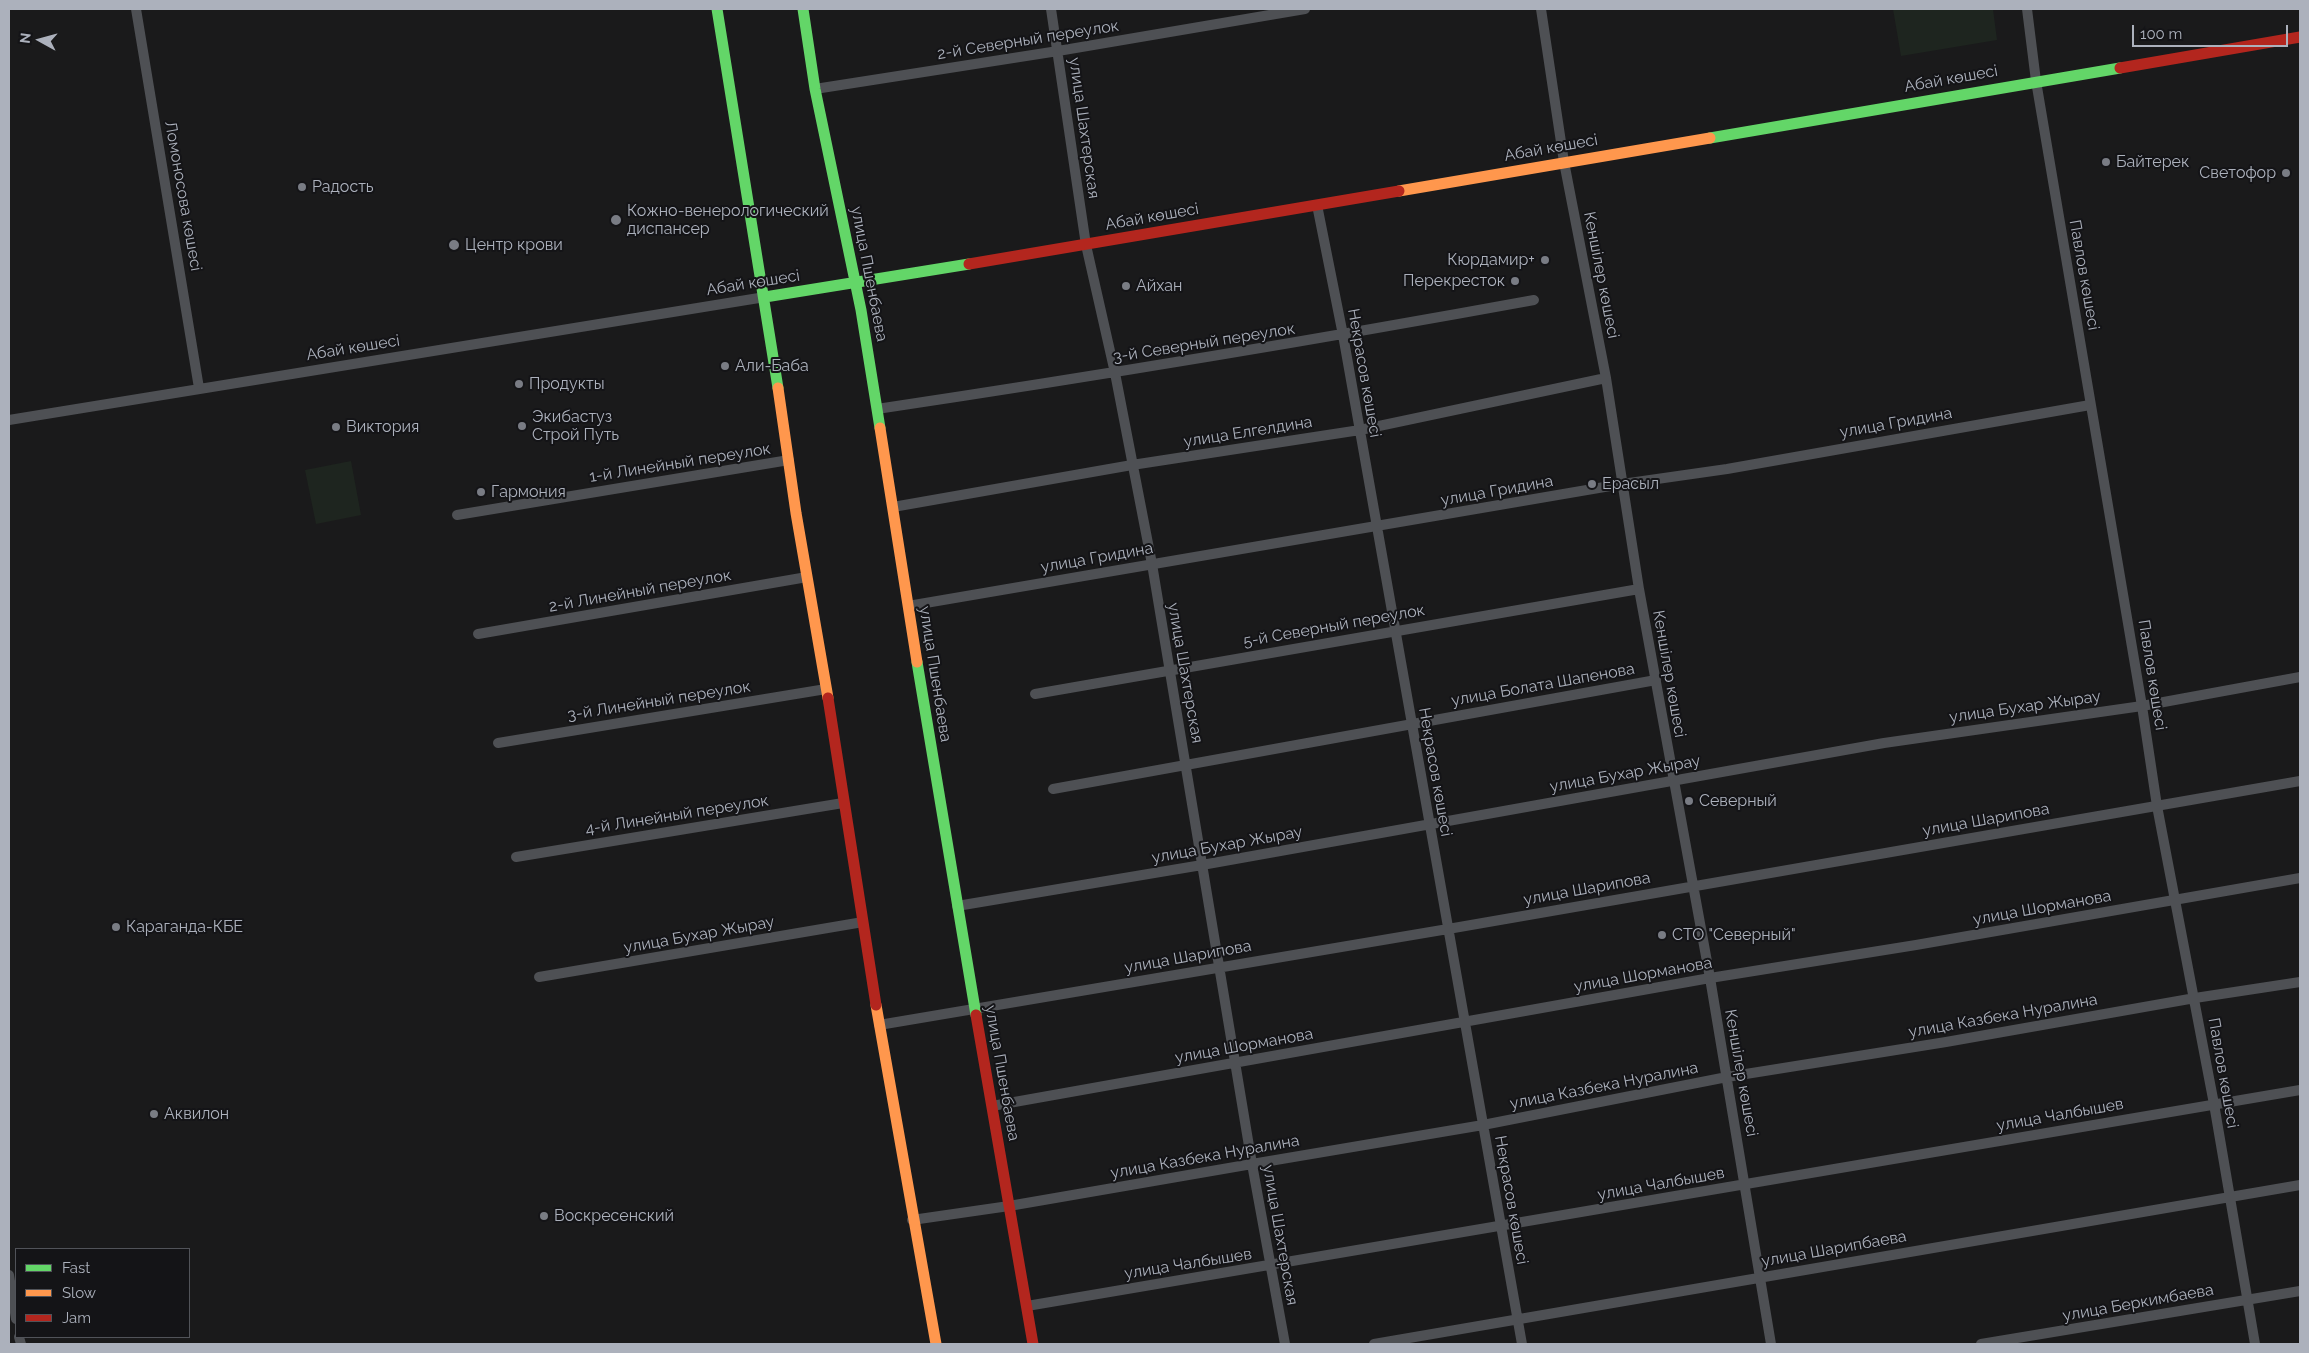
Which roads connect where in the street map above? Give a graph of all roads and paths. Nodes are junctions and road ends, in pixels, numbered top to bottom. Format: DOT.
graph roads {
  1 [pos="136,9"];
  2 [pos="716,9"];
  3 [pos="803,9"];
  4 [pos="1051,9"];
  5 [pos="1305,9"];
  6 [pos="1541,9"];
  7 [pos="2027,9"];
  8 [pos="2300,37"];
  9 [pos="1058,51"];
  10 [pos="2036,81"];
  11 [pos="815,89"];
  12 [pos="1564,162"];
  13 [pos="1317,205"];
  14 [pos="1086,244"];
  15 [pos="856,282"];
  16 [pos="765,297"];
  17 [pos="1534,300"];
  18 [pos="1343,335"];
  19 [pos="1115,373"];
  20 [pos="1606,378"];
  21 [pos="199,388"];
  22 [pos="2090,405"];
  23 [pos="877,409"];
  24 [pos="9,420"];
  25 [pos="1360,430"];
  26 [pos="789,460"];
  27 [pos="1132,465"];
  28 [pos="1622,484"];
  29 [pos="894,507"];
  30 [pos="457,515"];
  31 [pos="1377,527"];
  32 [pos="1152,564"];
  33 [pos="807,577"];
  34 [pos="1638,589"];
  35 [pos="908,606"];
  36 [pos="1395,631"];
  37 [pos="478,634"];
  38 [pos="1168,670"];
  39 [pos="2300,677"];
  40 [pos="1656,680"];
  41 [pos="826,689"];
  42 [pos="1035,694"];
  43 [pos="2142,706"];
  44 [pos="1412,724"];
  45 [pos="498,743"];
  46 [pos="1186,764"];
  47 [pos="1674,780"];
  48 [pos="2300,781"];
  49 [pos="1053,789"];
  50 [pos="843,803"];
  51 [pos="2157,806"];
  52 [pos="1429,824"];
  53 [pos="516,857"];
  54 [pos="1202,865"];
  55 [pos="2300,878"];
  56 [pos="1692,886"];
  57 [pos="2175,900"];
  58 [pos="957,906"];
  59 [pos="863,922"];
  60 [pos="1448,929"];
  61 [pos="1219,967"];
  62 [pos="539,977"];
  63 [pos="1710,978"];
  64 [pos="2300,982"];
  65 [pos="2195,998"];
  66 [pos="974,1009"];
  67 [pos="1464,1022"];
  68 [pos="879,1025"];
  69 [pos="1236,1062"];
  70 [pos="1727,1078"];
  71 [pos="2300,1090"];
  72 [pos="2214,1104"];
  73 [pos="992,1106"];
  74 [pos="1483,1125"];
  75 [pos="1252,1164"];
  76 [pos="1745,1184"];
  77 [pos="2300,1185"];
  78 [pos="2229,1198"];
  79 [pos="1009,1206"];
  80 [pos="912,1220"];
  81 [pos="1500,1226"];
  82 [pos="1271,1266"];
  83 [pos="9,1275"];
  84 [pos="1760,1276"];
  85 [pos="2300,1291"];
  86 [pos="2247,1300"];
  87 [pos="1026,1306"];
  88 [pos="15,1313"];
  89 [pos="1517,1320"];
  90 [pos="936,1344"];
  91 [pos="1033,1344"];
  92 [pos="1285,1344"];
  93 [pos="1374,1344"];
  94 [pos="1522,1344"];
  95 [pos="1771,1344"];
  96 [pos="1981,1344"];
  97 [pos="2254,1344"];
  1 -- 21 [label="street, Ломоносова көшесі"];
  2 -- 16 [label="street"];
  3 -- 11 [label="street, улица Пшенбаева"];
  4 -- 9 [label="street, улица Шахтерская"];
  5 -- 9 [label="street, 2-й Северный переулок"];
  6 -- 12 [label="street, Кеншілер көшесі"];
  7 -- 10 [label="street, Павлов көшесі"];
  8 -- 10 [label="street, Абай көшесі"];
  9 -- 11 [label="street, 2-й Северный переулок"];
  9 -- 14 [label="street, улица Шахтерская"];
  10 -- 12 [label="street, Абай көшесі"];
  10 -- 22 [label="street, Павлов көшесі"];
  11 -- 15 [label="street, улица Пшенбаева"];
  12 -- 13 [label="street, Абай көшесі"];
  12 -- 20 [label="street, Кеншілер көшесі"];
  13 -- 14 [label="street, Абай көшесі"];
  13 -- 18 [label="street, Некрасов көшесі"];
  14 -- 15 [label="street, Абай көшесі"];
  14 -- 19 [label="street, улица Шахтерская"];
  15 -- 16 [label="street, Абай көшесі"];
  15 -- 23 [label="street, улица Пшенбаева"];
  16 -- 21 [label="street, Абай көшесі"];
  16 -- 26 [label="street"];
  17 -- 18 [label="street, 3-й Северный переулок"];
  18 -- 19 [label="street, 3-й Северный переулок"];
  18 -- 25 [label="street, Некрасов көшесі"];
  19 -- 23 [label="street, 3-й Северный переулок"];
  19 -- 27 [label="street, улица Шахтерская"];
  20 -- 25 [label="street, улица Елгелдина"];
  20 -- 28 [label="street, Кеншілер көшесі"];
  21 -- 24 [label="street, Абай көшесі"];
  22 -- 28 [label="street, улица Гридина"];
  22 -- 43 [label="street, Павлов көшесі"];
  23 -- 29 [label="street, улица Пшенбаева"];
  25 -- 27 [label="street, улица Елгелдина"];
  25 -- 31 [label="street, Некрасов көшесі"];
  26 -- 30 [label="street, 1-й Линейный переулок"];
  26 -- 33 [label="street"];
  27 -- 29 [label="street, улица Елгелдина"];
  27 -- 32 [label="street, улица Шахтерская"];
  28 -- 31 [label="street, улица Гридина"];
  28 -- 34 [label="street, Кеншілер көшесі"];
  29 -- 35 [label="street, улица Пшенбаева"];
  31 -- 32 [label="street, улица Гридина"];
  31 -- 36 [label="street, Некрасов көшесі"];
  32 -- 35 [label="street, улица Гридина"];
  32 -- 38 [label="street, улица Шахтерская"];
  33 -- 37 [label="street, 2-й Линейный переулок"];
  33 -- 41 [label="street"];
  34 -- 36 [label="street, 5-й Северный переулок"];
  34 -- 40 [label="street, Кеншілер көшесі"];
  35 -- 58 [label="street, улица Пшенбаева"];
  36 -- 38 [label="street, 5-й Северный переулок"];
  36 -- 44 [label="street, Некрасов көшесі"];
  38 -- 42 [label="street, 5-й Северный переулок"];
  38 -- 46 [label="street, улица Шахтерская"];
  39 -- 43 [label="street, улица Бухар Жырау"];
  40 -- 44 [label="street, улица Болата Шапенова"];
  40 -- 47 [label="street, Кеншілер көшесі"];
  41 -- 45 [label="street, 3-й Линейный переулок"];
  41 -- 50 [label="street"];
  43 -- 47 [label="street, улица Бухар Жырау"];
  43 -- 51 [label="street, Павлов көшесі"];
  44 -- 46 [label="street, улица Болата Шапенова"];
  44 -- 52 [label="street, Некрасов көшесі"];
  46 -- 49 [label="street, улица Болата Шапенова"];
  46 -- 54 [label="street, улица Шахтерская"];
  47 -- 52 [label="street, улица Бухар Жырау"];
  47 -- 56 [label="street, Кеншілер көшесі"];
  48 -- 51 [label="street, улица Шарипова"];
  50 -- 53 [label="street, 4-й Линейный переулок"];
  50 -- 59 [label="street"];
  51 -- 56 [label="street, улица Шарипова"];
  51 -- 57 [label="street, Павлов көшесі"];
  52 -- 54 [label="street, улица Бухар Жырау"];
  52 -- 60 [label="street, Некрасов көшесі"];
  54 -- 58 [label="street, улица Бухар Жырау"];
  54 -- 61 [label="street, улица Шахтерская"];
  55 -- 57 [label="street, улица Шорманова"];
  56 -- 60 [label="street, улица Шарипова"];
  56 -- 63 [label="street, Кеншілер көшесі"];
  57 -- 63 [label="street, улица Шорманова"];
  57 -- 65 [label="street, Павлов көшесі"];
  58 -- 66 [label="street, улица Пшенбаева"];
  59 -- 62 [label="street, улица Бухар Жырау"];
  59 -- 68 [label="street"];
  60 -- 61 [label="street, улица Шарипова"];
  60 -- 67 [label="street, Некрасов көшесі"];
  61 -- 66 [label="street, улица Шарипова"];
  61 -- 69 [label="street, улица Шахтерская"];
  63 -- 67 [label="street, улица Шорманова"];
  63 -- 70 [label="street, Кеншілер көшесі"];
  64 -- 65 [label="street, улица Казбека Нуралина"];
  65 -- 70 [label="street, улица Казбека Нуралина"];
  65 -- 72 [label="street, Павлов көшесі"];
  66 -- 68 [label="street, улица Шарипова"];
  66 -- 73 [label="street, улица Пшенбаева"];
  67 -- 69 [label="street, улица Шорманова"];
  67 -- 74 [label="street, Некрасов көшесі"];
  68 -- 80 [label="street"];
  69 -- 73 [label="street, улица Шорманова"];
  69 -- 75 [label="street, улица Шахтерская"];
  70 -- 74 [label="street, улица Казбека Нуралина"];
  70 -- 76 [label="street, Кеншілер көшесі"];
  71 -- 72 [label="street, улица Чалбышев"];
  72 -- 76 [label="street, улица Чалбышев"];
  72 -- 78 [label="street, Павлов көшесі"];
  73 -- 79 [label="street, улица Пшенбаева"];
  74 -- 75 [label="street, улица Казбека Нуралина"];
  74 -- 81 [label="street, Некрасов көшесі"];
  75 -- 79 [label="street, улица Казбека Нуралина"];
  75 -- 82 [label="street, улица Шахтерская"];
  76 -- 81 [label="street, улица Чалбышев"];
  76 -- 84 [label="street, Кеншілер көшесі"];
  77 -- 78 [label="street, улица Шарипбаева"];
  78 -- 84 [label="street, улица Шарипбаева"];
  78 -- 86 [label="street, Павлов көшесі"];
  79 -- 80 [label="street, улица Казбека Нуралина"];
  79 -- 87 [label="street, улица Пшенбаева"];
  80 -- 90 [label="street"];
  81 -- 82 [label="street, улица Чалбышев"];
  81 -- 89 [label="street, Некрасов көшесі"];
  82 -- 87 [label="street, улица Чалбышев"];
  82 -- 92 [label="street, улица Шахтерская"];
  83 -- 88 [label="street"];
  84 -- 89 [label="street, улица Шарипбаева"];
  84 -- 95 [label="street, Кеншілер көшесі"];
  85 -- 86 [label="street, улица Беркимбаева"];
  86 -- 96 [label="street, улица Беркимбаева"];
  86 -- 97 [label="street, Павлов көшесі"];
  87 -- 91 [label="street, улица Пшенбаева"];
  89 -- 93 [label="street, улица Шарипбаева"];
  89 -- 94 [label="street, Некрасов көшесі"];
}
